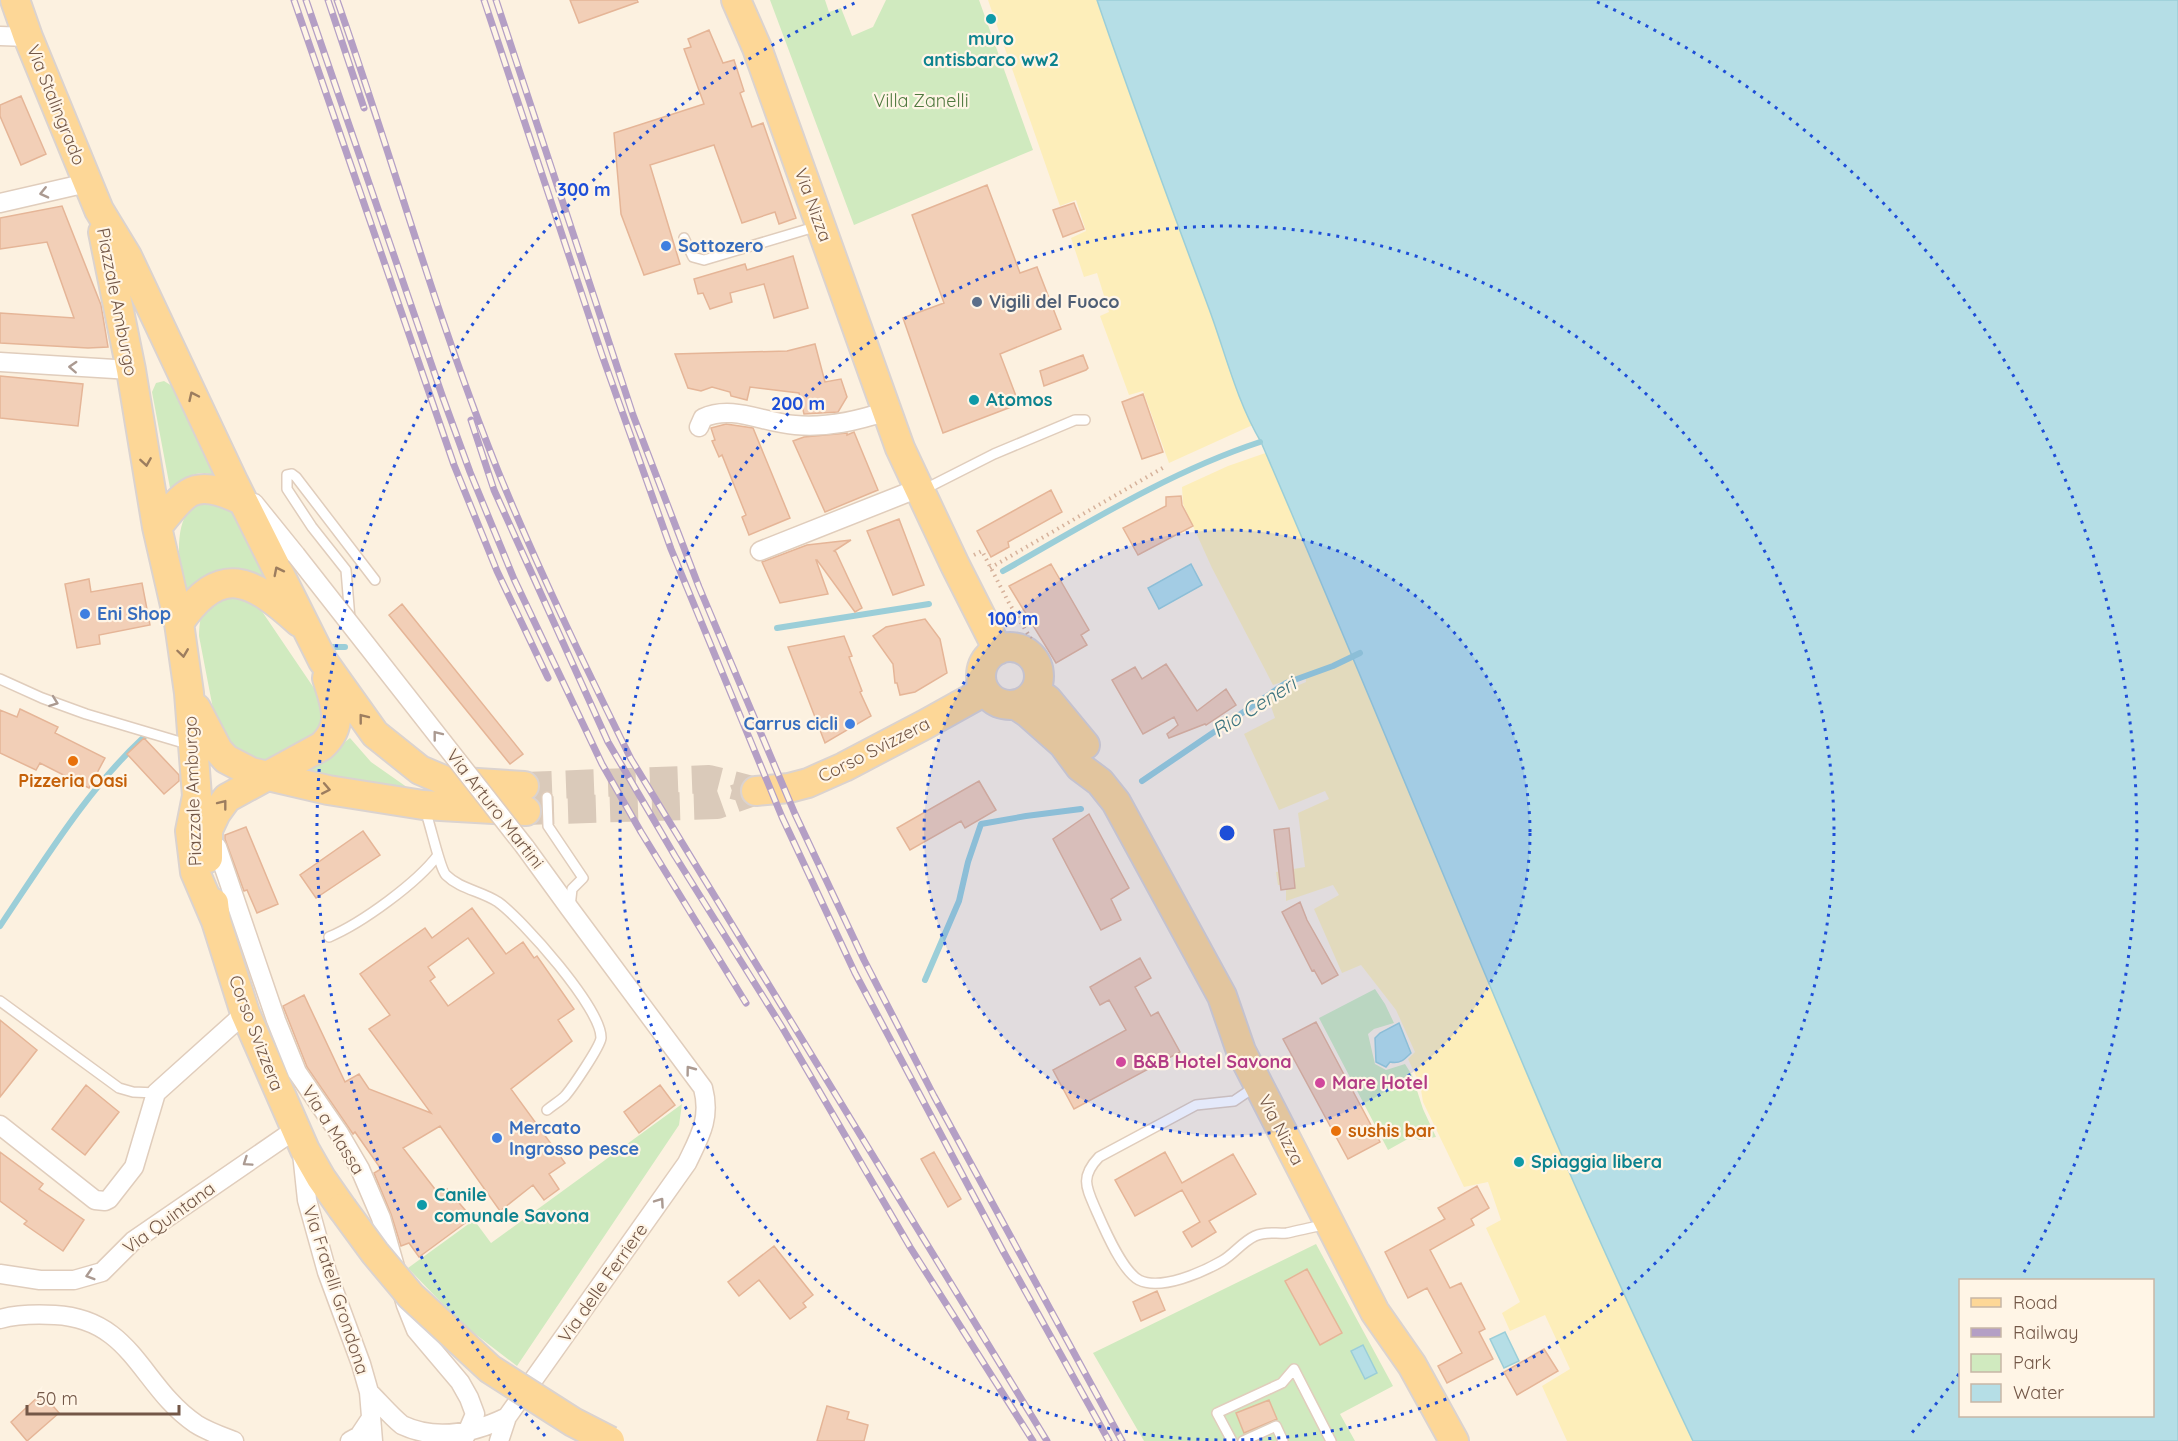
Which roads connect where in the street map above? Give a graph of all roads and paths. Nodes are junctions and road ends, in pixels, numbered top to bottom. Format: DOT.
graph roads {
  1 [pos="15,0"];
  2 [pos="736,0"];
  3 [pos="14,37"];
  4 [pos="87,183"];
  5 [pos="1,201"];
  6 [pos="99,210"];
  7 [pos="820,225"];
  8 [pos="684,238"];
  9 [pos="0,362"];
  10 [pos="180,368"];
  11 [pos="131,370"];
  12 [pos="887,411"];
  13 [pos="1085,420"];
  14 [pos="699,427"];
  15 [pos="1166,466"];
  16 [pos="920,489"];
  17 [pos="244,497"];
  18 [pos="157,527"];
  19 [pos="760,551"];
  20 [pos="982,551"];
  21 [pos="990,568"];
  22 [pos="375,580"];
  23 [pos="179,623"];
  24 [pos="351,624"];
  25 [pos="308,630"];
  26 [pos="998,650"];
  27 [pos="323,661"];
  28 [pos="0,680"];
  29 [pos="985,691"];
  30 [pos="1034,691"];
  31 [pos="189,693"];
  32 [pos="193,746"];
  33 [pos="269,776"];
  34 [pos="756,791"];
  35 [pos="532,798"];
  36 [pos="423,805"];
  37 [pos="217,847"];
  38 [pos="438,855"];
  39 [pos="570,909"];
  40 [pos="216,921"];
  41 [pos="329,937"];
  42 [pos="0,1001"];
  43 [pos="245,1013"];
  44 [pos="1258,1084"];
  45 [pos="156,1094"];
  46 [pos="547,1110"];
  47 [pos="705,1124"];
  48 [pos="0,1125"];
  49 [pos="298,1134"];
  50 [pos="1331,1224"];
  51 [pos="0,1274"];
  52 [pos="0,1319"];
  53 [pos="369,1392"];
  54 [pos="507,1417"];
  55 [pos="371,1418"];
  56 [pos="466,1434"];
  57 [pos="234,1441"];
  58 [pos="350,1441"];
  59 [pos="373,1441"];
  60 [pos="499,1441"];
  61 [pos="610,1441"];
  62 [pos="1233,1441"];
  63 [pos="1243,1441"];
  64 [pos="1283,1441"];
  65 [pos="1331,1441"];
  66 [pos="1454,1441"];
  1 -- 3 [label="main road, Via Stalingrado"];
  2 -- 7 [label="main road, Via Nizza"];
  3 -- 4 [label="main road, Via Stalingrado"];
  4 -- 5 [label="street, one-way"];
  4 -- 6 [label="main road, Via Stalingrado"];
  6 -- 10 [label="main road, Piazzale Amburgo"];
  6 -- 11 [label="main road, Piazzale Amburgo"];
  7 -- 8 [label="lane"];
  7 -- 12 [label="main road, Via Nizza"];
  11 -- 9 [label="street, one-way"];
  10 -- 11 [label="main road"];
  17 -- 10 [label="main road, Piazzale Amburgo, one-way"];
  11 -- 18 [label="main road, Piazzale Amburgo, one-way"];
  12 -- 14 [label="street"];
  12 -- 16 [label="main road, Via Nizza"];
  13 -- 16 [label="lane"];
  15 -- 21 [label="path"];
  16 -- 19 [label="street"];
  16 -- 26 [label="main road, Via Nizza"];
  17 -- 18 [label="main road"];
  17 -- 24 [label="street, Via Arturo Martini, bridge"];
  25 -- 17 [label="main road, Piazzale Amburgo, one-way"];
  18 -- 23 [label="main road, Piazzale Amburgo"];
  20 -- 21 [label="path"];
  21 -- 30 [label="path"];
  22 -- 24 [label="lane"];
  23 -- 25 [label="main road"];
  23 -- 31 [label="main road, Piazzale Amburgo, one-way"];
  39 -- 24 [label="street, Via Arturo Martini, one-way, bridge"];
  25 -- 27 [label="main road, Piazzale Amburgo"];
  26 -- 29 [label="main road"];
  26 -- 30 [label="main road"];
  27 -- 33 [label="main road, Piazzale Amburgo"];
  35 -- 27 [label="main road, Piazzale Amburgo, one-way"];
  28 -- 32 [label="lane, one-way"];
  29 -- 30 [label="main road"];
  29 -- 34 [label="main road, Corso Svizzera"];
  30 -- 44 [label="main road, Via Nizza"];
  31 -- 32 [label="main road, Piazzale Amburgo"];
  31 -- 33 [label="main road, Piazzale Amburgo"];
  32 -- 40 [label="main road, Piazzale Amburgo"];
  33 -- 36 [label="main road, one-way"];
  40 -- 33 [label="main road, Corso Svizzera, one-way"];
  35 -- 36 [label="main road"];
  35 -- 39 [label="lane"];
  36 -- 38 [label="lane"];
  37 -- 56 [label="street, Via a Massa"];
  38 -- 41 [label="lane"];
  38 -- 46 [label="lane"];
  47 -- 39 [label="street, Via Arturo Martini, one-way"];
  40 -- 43 [label="main road, Corso Svizzera"];
  42 -- 45 [label="lane"];
  43 -- 45 [label="street"];
  43 -- 49 [label="main road, Corso Svizzera"];
  44 -- 50 [label="main road, Via Nizza"];
  44 -- 50 [label="lane"];
  45 -- 48 [label="street"];
  54 -- 47 [label="street, Via delle Ferriere, one-way"];
  49 -- 51 [label="street, Via Quintana, one-way"];
  49 -- 53 [label="street, Via Fratelli Grondona"];
  49 -- 61 [label="main road, Corso Svizzera, bridge"];
  50 -- 66 [label="main road, Via Nizza"];
  52 -- 57 [label="street"];
  53 -- 55 [label="street, Via Fratelli Grondona"];
  53 -- 56 [label="street"];
  54 -- 56 [label="street"];
  54 -- 60 [label="street, Via delle Ferriere"];
  55 -- 58 [label="street"];
  55 -- 59 [label="street, Via Fratelli Grondona"];
  62 -- 65 [label="lane"];
  63 -- 64 [label="lane"];
}
